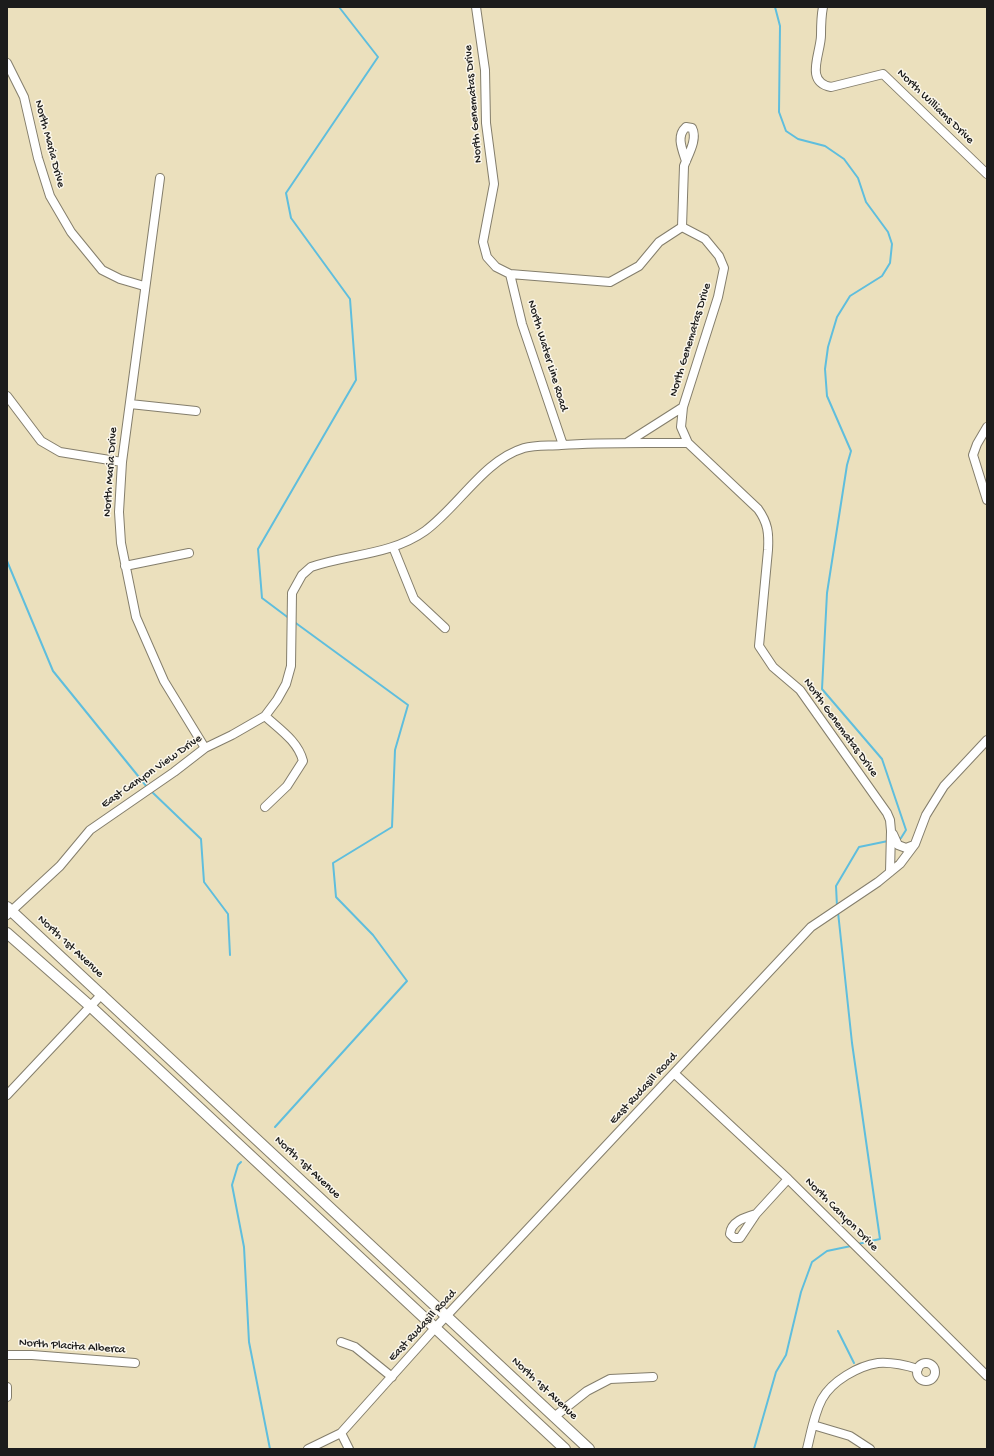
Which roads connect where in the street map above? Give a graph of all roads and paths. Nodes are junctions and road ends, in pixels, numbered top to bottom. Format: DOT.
graph roads {
  1 [pos="476,7"];
  2 [pos="823,7"];
  3 [pos="7,63"];
  4 [pos="686,161"];
  5 [pos="987,174"];
  6 [pos="160,178"];
  7 [pos="682,227"];
  8 [pos="510,274"];
  9 [pos="144,286"];
  10 [pos="7,396"];
  11 [pos="130,404"];
  12 [pos="683,407"];
  13 [pos="196,411"];
  14 [pos="987,427"];
  15 [pos="628,442"];
  16 [pos="688,443"];
  17 [pos="563,445"];
  18 [pos="122,462"];
  19 [pos="987,500"];
  20 [pos="393,547"];
  21 [pos="189,553"];
  22 [pos="125,566"];
  23 [pos="445,628"];
  24 [pos="264,716"];
  25 [pos="987,740"];
  26 [pos="205,748"];
  27 [pos="265,807"];
  28 [pos="891,829"];
  29 [pos="914,845"];
  30 [pos="890,872"];
  31 [pos="8,911"];
  32 [pos="7,933"];
  33 [pos="102,994"];
  34 [pos="90,1006"];
  35 [pos="675,1074"];
  36 [pos="7,1095"];
  37 [pos="788,1179"];
  38 [pos="756,1214"];
  39 [pos="448,1316"];
  40 [pos="436,1327"];
  41 [pos="341,1342"];
  42 [pos="7,1355"];
  43 [pos="135,1363"];
  44 [pos="918,1368"];
  45 [pos="987,1376"];
  46 [pos="392,1377"];
  47 [pos="653,1377"];
  48 [pos="7,1387"];
  49 [pos="7,1397"];
  50 [pos="554,1417"];
  51 [pos="813,1424"];
  52 [pos="341,1433"];
  53 [pos="308,1449"];
  54 [pos="349,1449"];
  55 [pos="566,1449"];
  56 [pos="589,1449"];
  57 [pos="807,1449"];
  58 [pos="870,1449"];
  1 -- 8 [label="street, North Genematas Drive"];
  2 -- 5 [label="street, North Williams Drive"];
  3 -- 9 [label="street, North Maria Drive"];
  4 -- 7 [label="street"];
  6 -- 9 [label="street, North Maria Drive"];
  7 -- 8 [label="street, North Genematas Drive"];
  7 -- 12 [label="street, North Genematas Drive"];
  8 -- 17 [label="street, North Water Line Road"];
  9 -- 11 [label="street, North Maria Drive"];
  10 -- 18 [label="street"];
  11 -- 13 [label="street"];
  11 -- 18 [label="street, North Maria Drive"];
  12 -- 15 [label="street, East Canyon View Drive"];
  12 -- 16 [label="street, North Genematas Drive"];
  14 -- 19 [label="street"];
  15 -- 16 [label="street, East Canyon View Drive"];
  15 -- 17 [label="street, East Canyon View Drive"];
  16 -- 28 [label="street, North Genematas Drive"];
  17 -- 20 [label="street, East Canyon View Drive"];
  18 -- 22 [label="street, North Maria Drive"];
  20 -- 23 [label="street"];
  20 -- 24 [label="street, East Canyon View Drive"];
  21 -- 22 [label="street"];
  22 -- 26 [label="street, North Maria Drive"];
  24 -- 26 [label="street, East Canyon View Drive"];
  24 -- 27 [label="street"];
  25 -- 29 [label="street, East Rudasill Road"];
  26 -- 31 [label="street, East Canyon View Drive"];
  28 -- 29 [label="street"];
  28 -- 30 [label="street, North Genematas Drive"];
  29 -- 30 [label="street, East Rudasill Road"];
  30 -- 35 [label="street, East Rudasill Road"];
  31 -- 33 [label="main road, North 1st Avenue"];
  32 -- 34 [label="main road"];
  33 -- 34 [label="street"];
  33 -- 39 [label="main road, North 1st Avenue"];
  34 -- 36 [label="street"];
  34 -- 40 [label="main road"];
  35 -- 37 [label="street, North Canyon Drive"];
  35 -- 39 [label="street, East Rudasill Road"];
  37 -- 38 [label="street"];
  37 -- 45 [label="street, North Canyon Drive"];
  39 -- 40 [label="street, East Rudasill Road"];
  39 -- 50 [label="main road, North 1st Avenue"];
  40 -- 46 [label="street, East Rudasill Road"];
  40 -- 55 [label="main road"];
  41 -- 46 [label="street"];
  42 -- 43 [label="street, North Placita Alberca"];
  44 -- 51 [label="street"];
  46 -- 52 [label="street, East Rudasill Road"];
  47 -- 50 [label="street"];
  48 -- 49 [label="street"];
  50 -- 56 [label="main road, North 1st Avenue"];
  51 -- 57 [label="street"];
  51 -- 58 [label="street"];
  52 -- 53 [label="street, East Rudasill Road"];
  52 -- 54 [label="street"];
}
